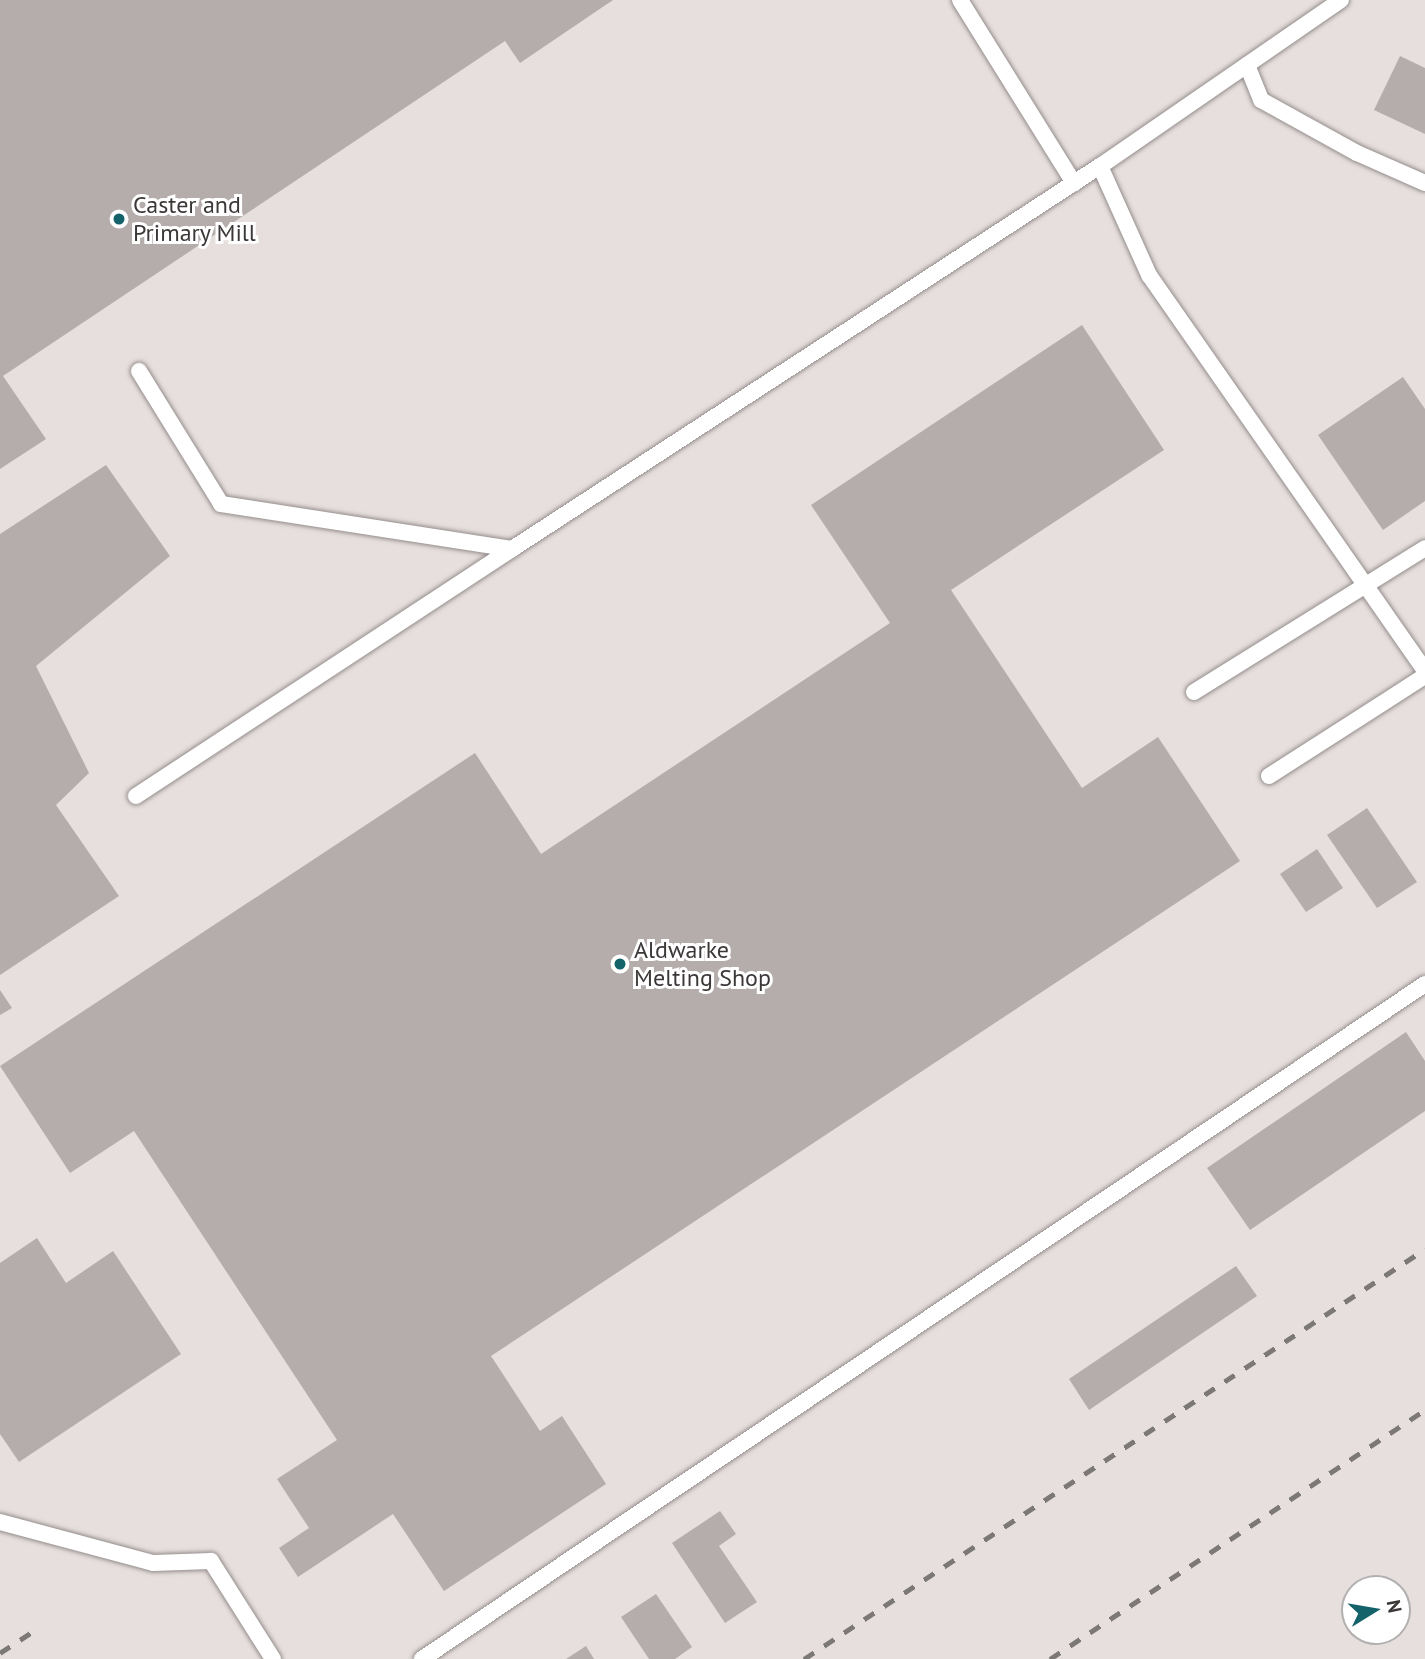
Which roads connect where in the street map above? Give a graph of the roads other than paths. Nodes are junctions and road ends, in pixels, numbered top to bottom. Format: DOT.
graph roads {
  1 [pos="960,0"];
  2 [pos="1341,0"];
  3 [pos="1247,65"];
  4 [pos="1100,166"];
  5 [pos="1074,183"];
  6 [pos="1425,183"];
  7 [pos="139,371"];
  8 [pos="1425,548"];
  9 [pos="512,549"];
  10 [pos="1365,583"];
  11 [pos="1425,673"];
  12 [pos="1194,692"];
  13 [pos="1269,776"];
  14 [pos="136,796"];
  15 [pos="1425,984"];
  16 [pos="0,1522"];
  17 [pos="273,1659"];
  18 [pos="422,1659"];
  1 -- 5 [label="lane"];
  2 -- 3 [label="lane"];
  3 -- 4 [label="lane"];
  3 -- 6 [label="lane"];
  4 -- 5 [label="lane"];
  4 -- 10 [label="lane"];
  5 -- 9 [label="lane"];
  7 -- 9 [label="lane"];
  8 -- 10 [label="lane"];
  9 -- 14 [label="lane"];
  10 -- 11 [label="lane"];
  10 -- 12 [label="lane"];
  11 -- 13 [label="lane"];
  15 -- 18 [label="lane"];
  16 -- 17 [label="lane"];
}
